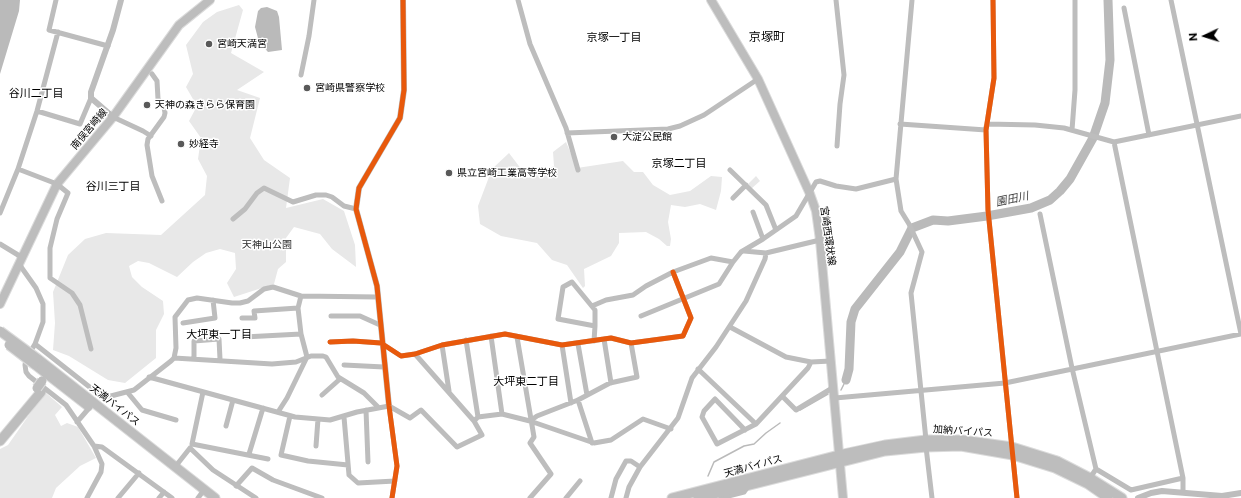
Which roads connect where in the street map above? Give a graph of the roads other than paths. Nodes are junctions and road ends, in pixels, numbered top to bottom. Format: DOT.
graph roads {
  1 [pos="56,0"];
  2 [pos="121,0"];
  3 [pos="314,0"];
  4 [pos="403,0"];
  5 [pos="518,0"];
  6 [pos="711,0"];
  7 [pos="836,0"];
  8 [pos="912,0"];
  9 [pos="993,0"];
  10 [pos="1075,0"];
  11 [pos="1171,0"];
  12 [pos="206,2"];
  13 [pos="1124,8"];
  14 [pos="58,32"];
  15 [pos="108,46"];
  16 [pos="152,74"];
  17 [pos="300,75"];
  18 [pos="758,79"];
  19 [pos="91,98"];
  20 [pos="37,111"];
  21 [pos="1241,116"];
  22 [pos="113,117"];
  23 [pos="900,124"];
  24 [pos="1198,124"];
  25 [pos="986,127"];
  26 [pos="1072,130"];
  27 [pos="567,133"];
  28 [pos="1149,135"];
  29 [pos="151,136"];
  30 [pos="1114,142"];
  31 [pos="837,146"];
  32 [pos="18,169"];
  33 [pos="578,170"];
  34 [pos="730,170"];
  35 [pos="896,179"];
  36 [pos="57,184"];
  37 [pos="746,186"];
  38 [pos="810,194"];
  39 [pos="733,198"];
  40 [pos="162,201"];
  41 [pos="356,209"];
  42 [pos="753,212"];
  43 [pos="0,213"];
  44 [pos="1040,214"];
  45 [pos="234,219"];
  46 [pos="776,230"];
  47 [pos="763,239"];
  48 [pos="820,240"];
  49 [pos="0,244"];
  50 [pos="744,251"];
  51 [pos="766,253"];
  52 [pos="21,261"];
  53 [pos="733,262"];
  54 [pos="673,272"];
  55 [pos="8,287"];
  56 [pos="0,295"];
  57 [pos="301,296"];
  58 [pos="378,297"];
  59 [pos="683,298"];
  60 [pos="213,300"];
  61 [pos="0,304"];
  62 [pos="592,306"];
  63 [pos="298,308"];
  64 [pos="331,316"];
  65 [pos="641,316"];
  66 [pos="242,318"];
  67 [pos="183,322"];
  68 [pos="380,326"];
  69 [pos="595,326"];
  70 [pos="730,327"];
  71 [pos="0,331"];
  72 [pos="301,334"];
  73 [pos="1241,334"];
  74 [pos="491,336"];
  75 [pos="244,337"];
  76 [pos="517,337"];
  77 [pos="0,338"];
  78 [pos="604,339"];
  79 [pos="466,340"];
  80 [pos="594,341"];
  81 [pos="330,342"];
  82 [pos="381,343"];
  83 [pos="631,343"];
  84 [pos="35,344"];
  85 [pos="578,344"];
  86 [pos="442,345"];
  87 [pos="562,345"];
  88 [pos="91,349"];
  89 [pos="1156,351"];
  90 [pos="416,354"];
  91 [pos="307,357"];
  92 [pos="174,358"];
  93 [pos="194,358"];
  94 [pos="220,359"];
  95 [pos="831,361"];
  96 [pos="36,362"];
  97 [pos="811,362"];
  98 [pos="344,365"];
  99 [pos="384,367"];
  100 [pos="1072,368"];
  101 [pos="698,369"];
  102 [pos="149,377"];
  103 [pos="340,379"];
  104 [pos="46,380"];
  105 [pos="611,383"];
  106 [pos="1005,383"];
  107 [pos="834,387"];
  108 [pos="920,390"];
  109 [pos="203,392"];
  110 [pos="449,392"];
  111 [pos="128,393"];
  112 [pos="322,395"];
  113 [pos="587,395"];
  114 [pos="782,396"];
  115 [pos="835,398"];
  116 [pos="233,400"];
  117 [pos="578,400"];
  118 [pos="571,403"];
  119 [pos="389,406"];
  120 [pos="90,407"];
  121 [pos="378,407"];
  122 [pos="263,408"];
  123 [pos="366,410"];
  124 [pos="278,412"];
  125 [pos="502,414"];
  126 [pos="290,416"];
  127 [pos="344,417"];
  128 [pos="318,419"];
  129 [pos="476,419"];
  130 [pos="176,420"];
  131 [pos="530,421"];
  132 [pos="77,422"];
  133 [pos="756,424"];
  134 [pos="226,426"];
  135 [pos="671,429"];
  136 [pos="745,430"];
  137 [pos="0,434"];
  138 [pos="0,442"];
  139 [pos="592,443"];
  140 [pos="926,443"];
  141 [pos="94,446"];
  142 [pos="316,446"];
  143 [pos="1012,451"];
  144 [pos="249,454"];
  145 [pos="840,458"];
  146 [pos="268,459"];
  147 [pos="368,462"];
  148 [pos="348,465"];
  149 [pos="175,467"];
  150 [pos="640,467"];
  151 [pos="1096,469"];
  152 [pos="139,473"];
  153 [pos="1090,478"];
  154 [pos="1183,478"];
  155 [pos="394,480"];
  156 [pos="580,481"];
  157 [pos="749,485"];
  158 [pos="236,486"];
  159 [pos="164,492"];
  160 [pos="1183,492"];
  161 [pos="1241,493"];
  162 [pos="201,497"];
  163 [pos="87,498"];
  164 [pos="118,498"];
  165 [pos="159,498"];
  166 [pos="172,498"];
  167 [pos="215,498"];
  168 [pos="256,498"];
  169 [pos="322,498"];
  170 [pos="392,498"];
  171 [pos="530,498"];
  172 [pos="566,498"];
  173 [pos="611,498"];
  174 [pos="626,498"];
  175 [pos="672,498"];
  176 [pos="698,498"];
  177 [pos="721,498"];
  178 [pos="843,498"];
  179 [pos="932,498"];
  180 [pos="1017,498"];
  181 [pos="1108,498"];
  182 [pos="1122,498"];
  183 [pos="1138,498"];
  1 -- 14 [label="street"];
  2 -- 15 [label="street"];
  3 -- 17 [label="street"];
  4 -- 41 [label="street"];
  5 -- 27 [label="street"];
  6 -- 18 [label="main road, 宮崎西環状線"];
  7 -- 31 [label="street"];
  8 -- 23 [label="street"];
  9 -- 25 [label="street"];
  10 -- 26 [label="street"];
  11 -- 24 [label="street"];
  12 -- 22 [label="main road, 南俣宮崎線"];
  13 -- 28 [label="street"];
  14 -- 15 [label="street"];
  14 -- 20 [label="street"];
  15 -- 19 [label="street"];
  16 -- 29 [label="street"];
  18 -- 27 [label="street"];
  18 -- 38 [label="main road, 宮崎西環状線"];
  19 -- 20 [label="street"];
  19 -- 22 [label="street"];
  20 -- 32 [label="street"];
  21 -- 24 [label="street"];
  22 -- 29 [label="street"];
  22 -- 36 [label="main road, 南俣宮崎線"];
  23 -- 25 [label="street"];
  23 -- 35 [label="street"];
  24 -- 28 [label="street"];
  24 -- 73 [label="street"];
  25 -- 26 [label="street"];
  25 -- 106 [label="street"];
  26 -- 30 [label="street"];
  27 -- 33 [label="street"];
  28 -- 30 [label="street"];
  29 -- 40 [label="street"];
  30 -- 89 [label="street"];
  32 -- 36 [label="street"];
  32 -- 43 [label="street"];
  34 -- 37 [label="street"];
  35 -- 38 [label="street"];
  35 -- 108 [label="street"];
  36 -- 52 [label="main road, 南俣宮崎線"];
  36 -- 88 [label="street"];
  37 -- 39 [label="street"];
  37 -- 46 [label="street"];
  38 -- 46 [label="street"];
  38 -- 48 [label="main road, 宮崎西環状線"];
  41 -- 45 [label="street"];
  41 -- 58 [label="street"];
  42 -- 47 [label="street"];
  44 -- 100 [label="street"];
  46 -- 47 [label="street"];
  47 -- 50 [label="street"];
  48 -- 51 [label="street"];
  48 -- 95 [label="main road, 宮崎西環状線"];
  49 -- 52 [label="street"];
  50 -- 51 [label="street"];
  50 -- 53 [label="street"];
  51 -- 70 [label="street"];
  52 -- 55 [label="main road, 南俣宮崎線"];
  52 -- 84 [label="street"];
  53 -- 54 [label="street"];
  53 -- 59 [label="street"];
  54 -- 59 [label="street"];
  54 -- 62 [label="street"];
  55 -- 56 [label="main road, 南俣宮崎線"];
  55 -- 61 [label="main road, 南俣宮崎線"];
  57 -- 58 [label="street"];
  57 -- 60 [label="street"];
  57 -- 63 [label="street"];
  58 -- 68 [label="street"];
  59 -- 65 [label="street"];
  59 -- 83 [label="street"];
  60 -- 67 [label="street"];
  60 -- 92 [label="street"];
  62 -- 69 [label="street"];
  62 -- 69 [label="street"];
  63 -- 66 [label="street"];
  63 -- 72 [label="street"];
  64 -- 68 [label="street"];
  68 -- 82 [label="street"];
  69 -- 80 [label="street"];
  70 -- 97 [label="street"];
  70 -- 101 [label="street"];
  71 -- 96 [label="highway, 天満バイパス, bridge"];
  72 -- 75 [label="street"];
  72 -- 91 [label="street"];
  73 -- 89 [label="street"];
  74 -- 76 [label="street"];
  74 -- 79 [label="street"];
  74 -- 125 [label="street"];
  76 -- 87 [label="street"];
  76 -- 131 [label="street"];
  77 -- 96 [label="highway, 天満バイパス, bridge"];
  78 -- 80 [label="street"];
  78 -- 83 [label="street"];
  78 -- 105 [label="street"];
  79 -- 86 [label="street"];
  79 -- 129 [label="street"];
  80 -- 85 [label="street"];
  81 -- 82 [label="street"];
  82 -- 90 [label="street"];
  82 -- 99 [label="street"];
  83 -- 105 [label="street"];
  84 -- 111 [label="street"];
  84 -- 132 [label="street"];
  85 -- 87 [label="street"];
  85 -- 113 [label="street"];
  86 -- 90 [label="street"];
  86 -- 110 [label="street"];
  87 -- 118 [label="street"];
  89 -- 100 [label="street"];
  89 -- 154 [label="street"];
  90 -- 110 [label="street"];
  91 -- 94 [label="street"];
  91 -- 103 [label="street"];
  91 -- 124 [label="street"];
  92 -- 93 [label="street"];
  92 -- 102 [label="street"];
  93 -- 94 [label="street"];
  93 -- 94 [label="street"];
  95 -- 97 [label="street"];
  95 -- 107 [label="main road, 宮崎西環状線"];
  96 -- 104 [label="highway, 天満バイパス"];
  97 -- 114 [label="street"];
  98 -- 99 [label="street"];
  99 -- 119 [label="street"];
  100 -- 106 [label="street"];
  100 -- 151 [label="street"];
  101 -- 133 [label="street"];
  101 -- 135 [label="street"];
  102 -- 109 [label="street"];
  102 -- 111 [label="street"];
  103 -- 112 [label="street"];
  103 -- 121 [label="street"];
  104 -- 120 [label="highway, 天満バイパス"];
  104 -- 137 [label="highway"];
  104 -- 138 [label="highway"];
  104 -- 149 [label="highway, 天満バイパス"];
  105 -- 113 [label="street"];
  106 -- 108 [label="street"];
  106 -- 143 [label="street"];
  107 -- 114 [label="street"];
  107 -- 115 [label="main road, 宮崎西環状線"];
  108 -- 115 [label="street"];
  108 -- 140 [label="street"];
  109 -- 116 [label="street"];
  109 -- 144 [label="street"];
  110 -- 129 [label="street"];
  111 -- 130 [label="street"];
  113 -- 117 [label="street"];
  114 -- 133 [label="street"];
  115 -- 145 [label="main road, 宮崎西環状線"];
  116 -- 122 [label="street"];
  116 -- 134 [label="street"];
  117 -- 118 [label="street"];
  117 -- 139 [label="street"];
  118 -- 131 [label="street"];
  119 -- 121 [label="street"];
  119 -- 129 [label="street"];
  119 -- 155 [label="street"];
  120 -- 132 [label="street"];
  120 -- 162 [label="highway, 天満バイパス"];
  121 -- 123 [label="street"];
  122 -- 124 [label="street"];
  122 -- 144 [label="street"];
  123 -- 127 [label="street"];
  123 -- 147 [label="street"];
  124 -- 126 [label="street"];
  125 -- 129 [label="street"];
  125 -- 131 [label="street"];
  126 -- 128 [label="street"];
  126 -- 148 [label="street"];
  127 -- 128 [label="street"];
  127 -- 148 [label="street"];
  128 -- 142 [label="street"];
  131 -- 139 [label="street"];
  131 -- 171 [label="street"];
  132 -- 141 [label="street"];
  133 -- 136 [label="street"];
  135 -- 139 [label="street"];
  135 -- 150 [label="street"];
  136 -- 136 [label="street"];
  140 -- 143 [label="highway, 加納バイパス"];
  140 -- 145 [label="highway, 加納バイパス"];
  140 -- 179 [label="street"];
  141 -- 152 [label="street"];
  141 -- 163 [label="street"];
  143 -- 153 [label="highway, 加納バイパス"];
  143 -- 180 [label="street"];
  143 -- 181 [label="highway, 加納バイパス"];
  144 -- 146 [label="street"];
  145 -- 157 [label="highway, 天満バイパス"];
  145 -- 175 [label="highway, 天満バイパス"];
  145 -- 178 [label="main road, 宮崎西環状線"];
  148 -- 155 [label="street"];
  149 -- 158 [label="street"];
  149 -- 167 [label="highway, 天満バイパス"];
  150 -- 173 [label="street"];
  150 -- 174 [label="street"];
  151 -- 153 [label="street"];
  151 -- 154 [label="street"];
  152 -- 159 [label="street"];
  152 -- 164 [label="street"];
  153 -- 182 [label="highway, 加納バイパス"];
  154 -- 160 [label="street"];
  155 -- 170 [label="street"];
  156 -- 172 [label="street"];
  157 -- 176 [label="highway, 天満バイパス"];
  157 -- 177 [label="street"];
  158 -- 168 [label="street"];
  158 -- 169 [label="street"];
  159 -- 165 [label="street"];
  159 -- 166 [label="street"];
  160 -- 161 [label="street"];
  160 -- 183 [label="street"];
}
